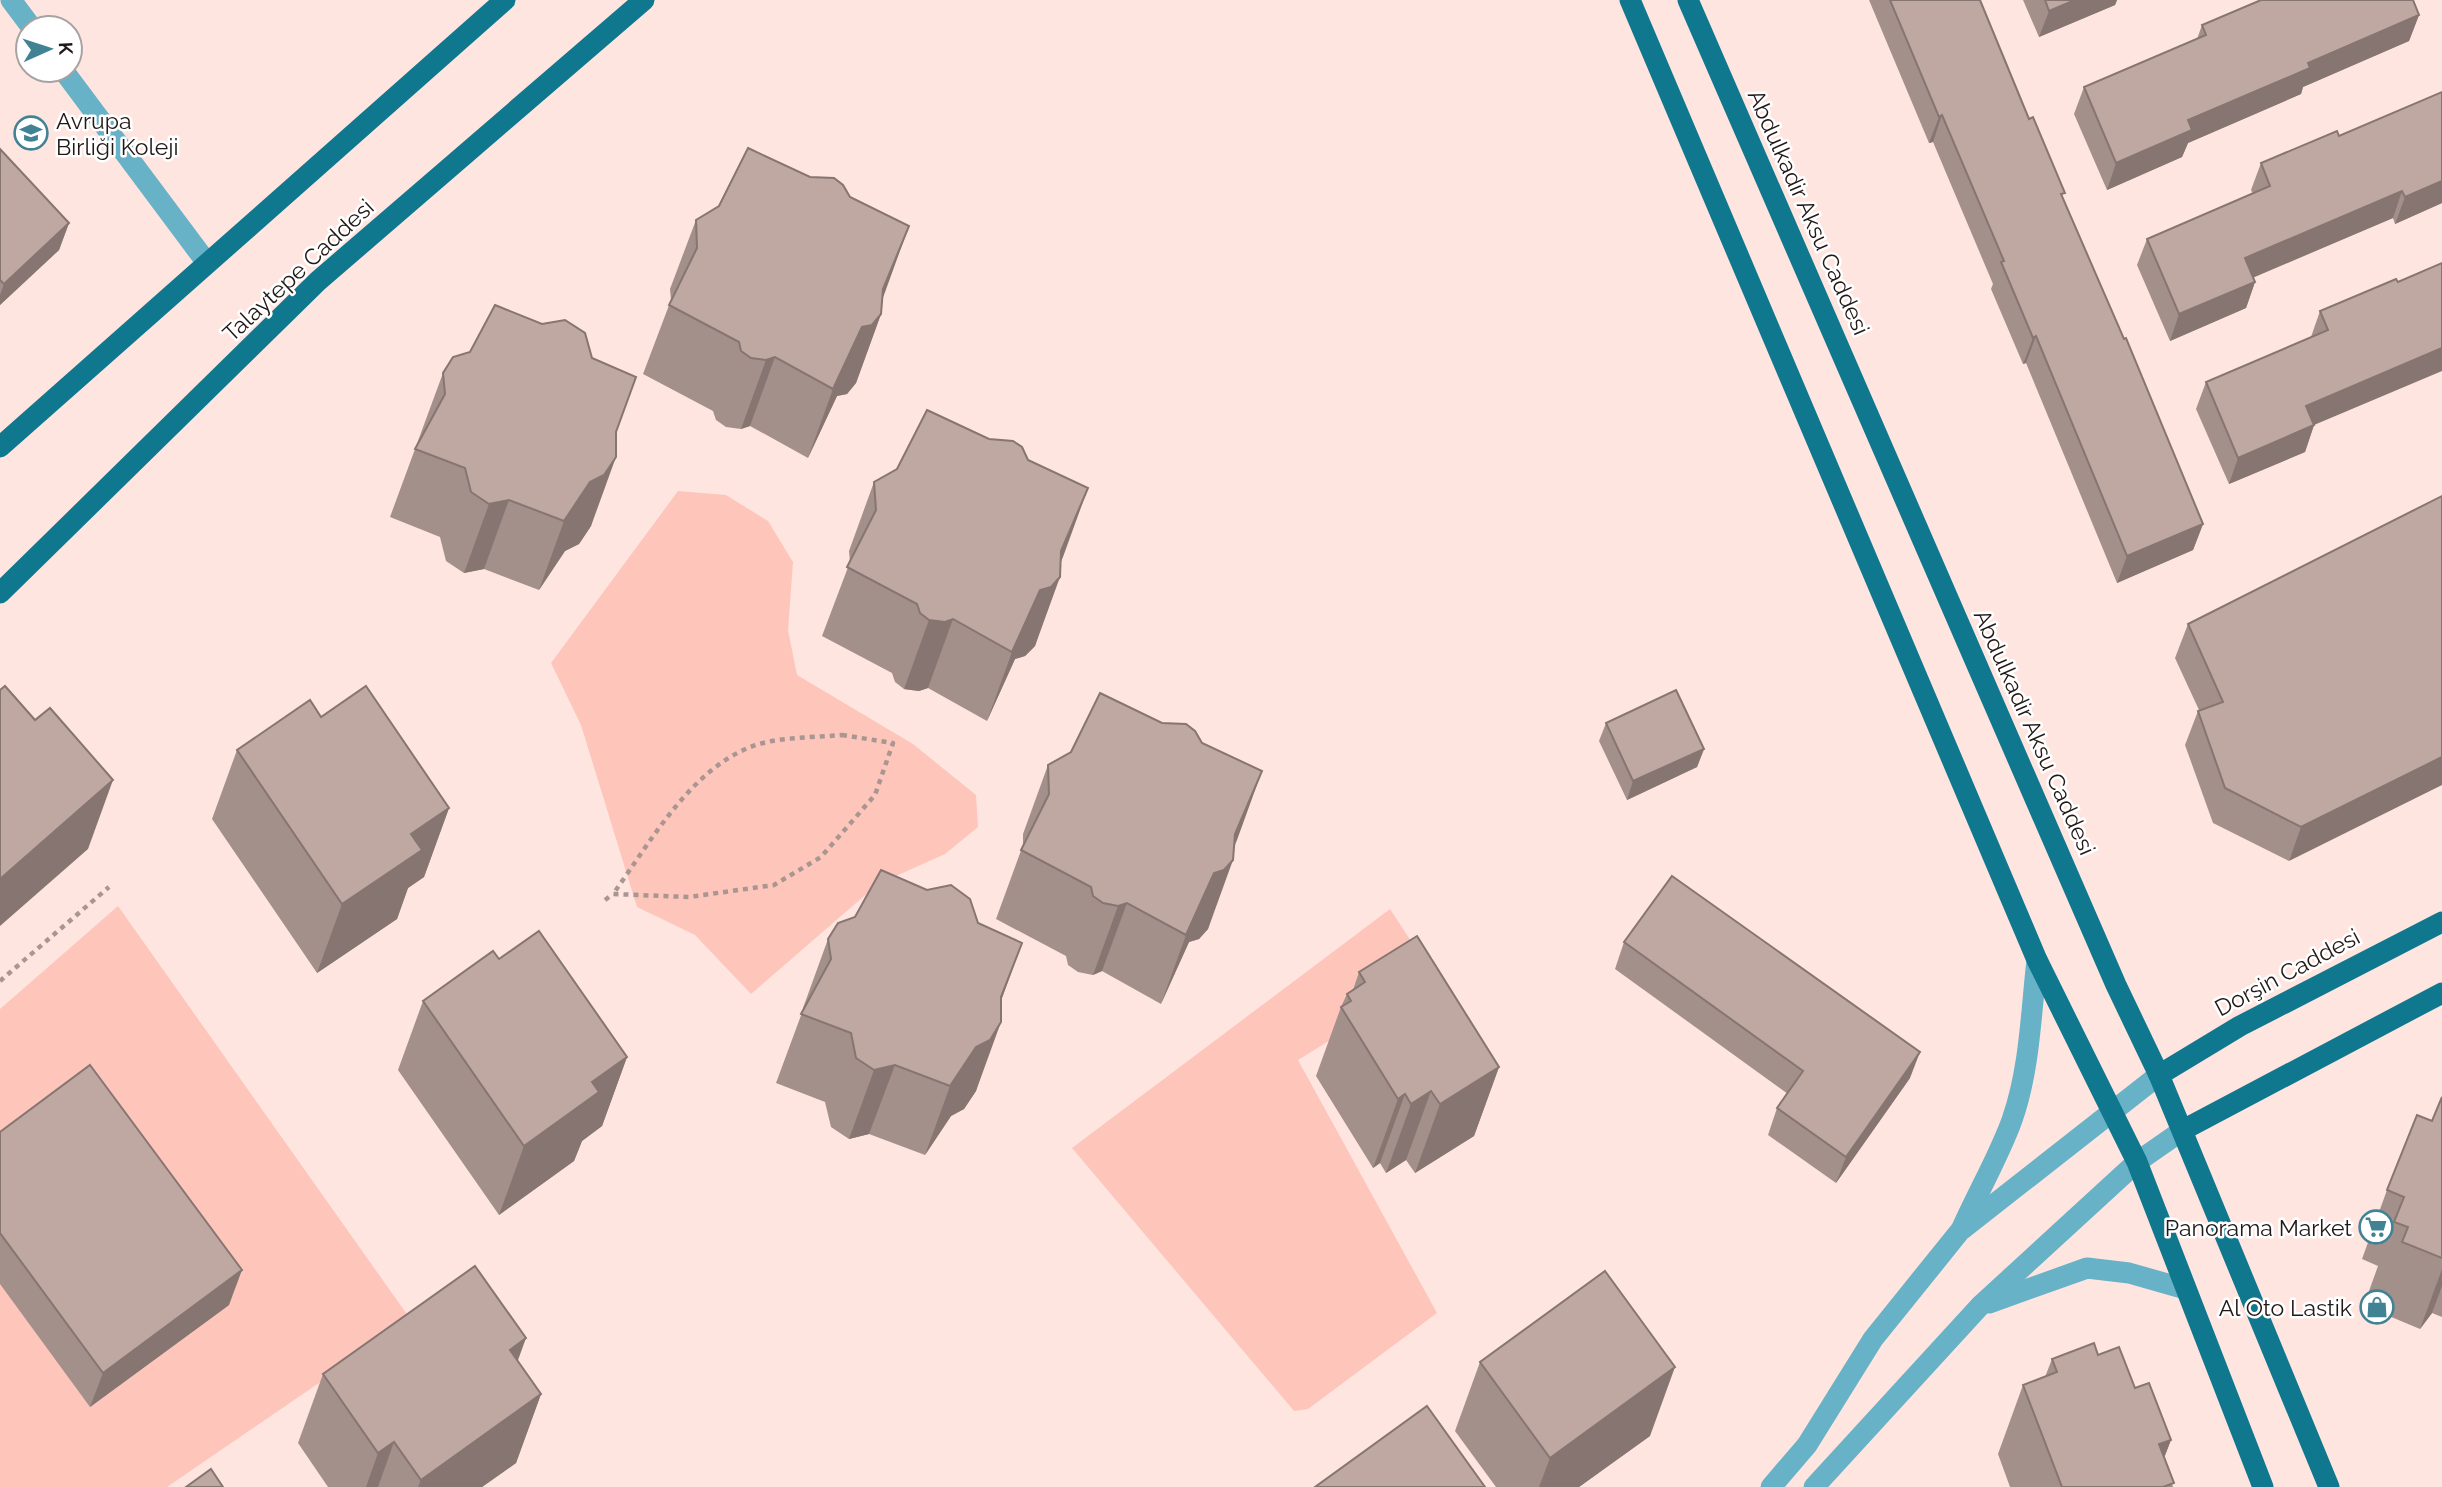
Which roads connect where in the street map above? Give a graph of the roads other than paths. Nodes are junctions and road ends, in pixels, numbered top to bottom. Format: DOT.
graph roads {
  1 [pos="505,0"];
  2 [pos="644,0"];
  3 [pos="1630,0"];
  4 [pos="1688,0"];
  5 [pos="74,84"];
  6 [pos="207,263"];
  7 [pos="0,447"];
  8 [pos="0,593"];
  9 [pos="2442,922"];
  10 [pos="2037,960"];
  11 [pos="2442,993"];
  12 [pos="2159,1075"];
  13 [pos="2110,1112"];
  14 [pos="2183,1130"];
  15 [pos="2137,1162"];
  16 [pos="1960,1231"];
  17 [pos="2185,1289"];
  18 [pos="1980,1306"];
  19 [pos="1771,1487"];
  20 [pos="1814,1487"];
  21 [pos="2263,1487"];
  22 [pos="2329,1487"];
  1 -- 6 [label="main road"];
  2 -- 8 [label="main road, Talaytepe Caddesi"];
  3 -- 10 [label="main road"];
  4 -- 12 [label="main road, Abdulkadir Aksu Caddesi"];
  5 -- 6 [label="street"];
  6 -- 7 [label="main road"];
  9 -- 12 [label="main road, Dorşin Caddesi"];
  10 -- 13 [label="main road"];
  10 -- 16 [label="street"];
  11 -- 14 [label="main road"];
  12 -- 13 [label="street"];
  12 -- 14 [label="main road, Abdulkadir Aksu Caddesi"];
  13 -- 15 [label="main road"];
  13 -- 16 [label="street"];
  14 -- 15 [label="street"];
  14 -- 22 [label="main road, Abdulkadir Aksu Caddesi"];
  15 -- 17 [label="main road"];
  15 -- 18 [label="street"];
  16 -- 19 [label="street"];
  17 -- 18 [label="street"];
  17 -- 21 [label="main road"];
  18 -- 20 [label="street"];
}
